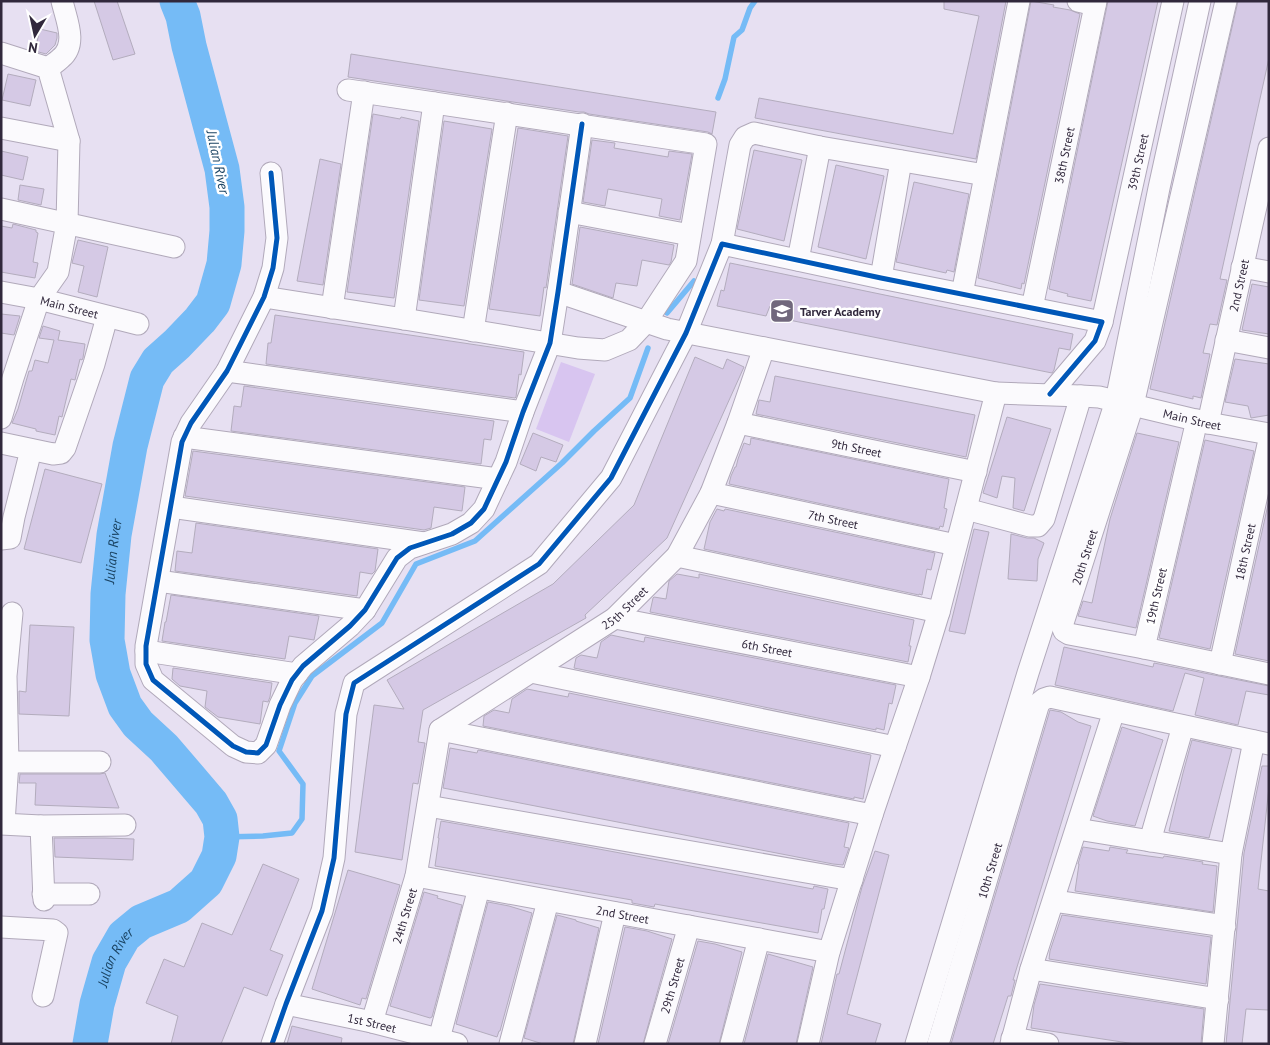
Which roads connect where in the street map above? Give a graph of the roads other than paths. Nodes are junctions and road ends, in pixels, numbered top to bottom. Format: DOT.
graph roads {
  1 [pos="62,1"];
  2 [pos="1019,1"];
  3 [pos="1173,1"];
  4 [pos="1200,1"];
  5 [pos="1226,1"];
  6 [pos="1090,2"];
  7 [pos="1,53"];
  8 [pos="48,68"];
  9 [pos="434,102"];
  10 [pos="507,113"];
  11 [pos="582,124"];
  12 [pos="1,128"];
  13 [pos="69,141"];
  14 [pos="820,147"];
  15 [pos="1269,148"];
  16 [pos="901,161"];
  17 [pos="270,172"];
  18 [pos="985,175"];
  19 [pos="1263,201"];
  20 [pos="1,209"];
  21 [pos="569,212"];
  22 [pos="67,223"];
  23 [pos="690,235"];
  24 [pos="722,244"];
  25 [pos="174,247"];
  26 [pos="798,260"];
  27 [pos="1242,267"];
  28 [pos="1269,272"];
  29 [pos="881,278"];
  30 [pos="1,292"];
  31 [pos="558,292"];
  32 [pos="962,294"];
  33 [pos="264,297"];
  34 [pos="39,299"];
  35 [pos="332,308"];
  36 [pos="1032,308"];
  37 [pos="107,317"];
  38 [pos="404,318"];
  39 [pos="646,322"];
  40 [pos="1102,322"];
  41 [pos="138,324"];
  42 [pos="474,330"];
  43 [pos="686,333"];
  44 [pos="1226,340"];
  45 [pos="550,343"];
  46 [pos="764,348"];
  47 [pos="1269,348"];
  48 [pos="227,371"];
  49 [pos="7,376"];
  50 [pos="996,393"];
  51 [pos="1050,394"];
  52 [pos="1108,400"];
  53 [pos="523,412"];
  54 [pos="1,418"];
  55 [pos="1203,421"];
  56 [pos="738,423"];
  57 [pos="1269,434"];
  58 [pos="184,437"];
  59 [pos="1269,440"];
  60 [pos="1,443"];
  61 [pos="31,450"];
  62 [pos="976,472"];
  63 [pos="498,479"];
  64 [pos="712,494"];
  65 [pos="171,507"];
  66 [pos="966,509"];
  67 [pos="8,516"];
  68 [pos="1,539"];
  69 [pos="424,543"];
  70 [pos="956,544"];
  71 [pos="677,556"];
  72 [pos="158,581"];
  73 [pos="365,610"];
  74 [pos="939,612"];
  75 [pos="12,613"];
  76 [pos="615,618"];
  77 [pos="1144,648"];
  78 [pos="146,651"];
  79 [pos="1220,664"];
  80 [pos="531,672"];
  81 [pos="297,674"];
  82 [pos="1269,674"];
  83 [pos="4,676"];
  84 [pos="919,677"];
  85 [pos="1114,711"];
  86 [pos="1183,726"];
  87 [pos="440,730"];
  88 [pos="1262,742"];
  89 [pos="895,747"];
  90 [pos="5,762"];
  91 [pos="100,762"];
  92 [pos="428,806"];
  93 [pos="872,815"];
  94 [pos="2,824"];
  95 [pos="125,825"];
  96 [pos="41,826"];
  97 [pos="1077,829"];
  98 [pos="1150,841"];
  99 [pos="1231,854"];
  100 [pos="416,876"];
  101 [pos="852,880"];
  102 [pos="479,888"];
  103 [pos="88,894"];
  104 [pos="548,901"];
  105 [pos="1054,901"];
  106 [pos="615,913"];
  107 [pos="689,926"];
  108 [pos="1225,926"];
  109 [pos="1,927"];
  110 [pos="759,939"];
  111 [pos="829,952"];
  112 [pos="1032,969"];
  113 [pos="43,996"];
  114 [pos="1218,999"];
  115 [pos="286,1004"];
  116 [pos="372,1022"];
  117 [pos="448,1041"];
  118 [pos="1012,1041"];
  119 [pos="272,1044"];
  120 [pos="510,1044"];
  121 [pos="585,1044"];
  122 [pos="655,1044"];
  123 [pos="730,1044"];
  124 [pos="808,1044"];
  125 [pos="916,1044"];
  126 [pos="938,1044"];
  127 [pos="1048,1044"];
  128 [pos="1213,1044"];
  1 -- 8 [label="street"];
  2 -- 18 [label="street"];
  3 -- 40 [label="street, 39th Street"];
  4 -- 52 [label="street"];
  5 -- 52 [label="street"];
  6 -- 36 [label="street, 38th Street"];
  7 -- 8 [label="street"];
  8 -- 13 [label="street"];
  9 -- 10 [label="street"];
  9 -- 35 [label="street"];
  9 -- 38 [label="street"];
  10 -- 11 [label="street"];
  10 -- 42 [label="street"];
  11 -- 21 [label="street"];
  11 -- 23 [label="street"];
  12 -- 13 [label="street"];
  13 -- 22 [label="street"];
  14 -- 16 [label="street"];
  14 -- 24 [label="street"];
  14 -- 26 [label="street"];
  15 -- 19 [label="street, 2nd Street"];
  16 -- 18 [label="street"];
  16 -- 29 [label="street"];
  17 -- 33 [label="street"];
  18 -- 32 [label="street"];
  19 -- 27 [label="street, 2nd Street"];
  20 -- 22 [label="street"];
  21 -- 23 [label="street"];
  21 -- 31 [label="street"];
  22 -- 25 [label="street"];
  22 -- 34 [label="street"];
  23 -- 39 [label="street"];
  24 -- 26 [label="street"];
  24 -- 43 [label="street"];
  26 -- 29 [label="street"];
  27 -- 28 [label="street"];
  27 -- 44 [label="street, 2nd Street"];
  29 -- 32 [label="street"];
  30 -- 34 [label="street, Main Street"];
  31 -- 39 [label="street, Main Street"];
  31 -- 45 [label="street"];
  32 -- 36 [label="street"];
  33 -- 35 [label="street"];
  33 -- 48 [label="street"];
  34 -- 37 [label="street, Main Street"];
  34 -- 49 [label="street"];
  35 -- 38 [label="street"];
  36 -- 40 [label="street"];
  37 -- 41 [label="street, Main Street"];
  37 -- 61 [label="street"];
  38 -- 42 [label="street"];
  39 -- 43 [label="street, Main Street"];
  39 -- 45 [label="street"];
  40 -- 51 [label="street, 39th Street"];
  42 -- 45 [label="street"];
  43 -- 46 [label="street, Main Street"];
  43 -- 115 [label="street"];
  44 -- 47 [label="street"];
  44 -- 55 [label="street, 2nd Street"];
  45 -- 53 [label="street"];
  46 -- 50 [label="street, Main Street"];
  46 -- 56 [label="street, 25th Street"];
  48 -- 53 [label="street"];
  48 -- 58 [label="street"];
  49 -- 54 [label="street"];
  50 -- 51 [label="street, Main Street"];
  50 -- 62 [label="street"];
  51 -- 52 [label="street, Main Street"];
  52 -- 55 [label="street, Main Street"];
  52 -- 66 [label="street"];
  52 -- 77 [label="street, 20th Street"];
  52 -- 125 [label="street"];
  53 -- 63 [label="street"];
  55 -- 57 [label="street, Main Street"];
  55 -- 77 [label="street, 19th Street"];
  56 -- 62 [label="street, 9th Street"];
  56 -- 64 [label="street, 25th Street"];
  58 -- 63 [label="street"];
  58 -- 65 [label="street"];
  59 -- 79 [label="street, 18th Street"];
  60 -- 61 [label="street"];
  61 -- 67 [label="street"];
  62 -- 66 [label="street"];
  63 -- 69 [label="street"];
  64 -- 70 [label="street, 7th Street"];
  64 -- 71 [label="street, 25th Street"];
  65 -- 69 [label="street"];
  65 -- 72 [label="street"];
  66 -- 70 [label="street"];
  67 -- 68 [label="street"];
  69 -- 73 [label="street"];
  70 -- 74 [label="street"];
  71 -- 74 [label="street"];
  71 -- 76 [label="street, 25th Street"];
  72 -- 73 [label="street"];
  72 -- 78 [label="street"];
  73 -- 81 [label="street"];
  74 -- 84 [label="street"];
  75 -- 83 [label="street"];
  76 -- 80 [label="street, 25th Street"];
  76 -- 84 [label="street, 6th Street"];
  77 -- 79 [label="street"];
  78 -- 81 [label="street"];
  78 -- 81 [label="street"];
  79 -- 82 [label="street"];
  80 -- 87 [label="street, 25th Street"];
  80 -- 89 [label="street"];
  83 -- 90 [label="street"];
  84 -- 89 [label="street"];
  85 -- 86 [label="street"];
  85 -- 97 [label="street"];
  85 -- 126 [label="street, 10th Street"];
  86 -- 88 [label="street"];
  86 -- 98 [label="street"];
  87 -- 92 [label="street"];
  87 -- 93 [label="street"];
  88 -- 99 [label="street"];
  89 -- 93 [label="street"];
  90 -- 91 [label="street"];
  90 -- 94 [label="street"];
  92 -- 100 [label="street, 24th Street"];
  92 -- 101 [label="street"];
  93 -- 101 [label="street"];
  94 -- 96 [label="street"];
  95 -- 96 [label="street"];
  96 -- 103 [label="street"];
  97 -- 98 [label="street"];
  97 -- 105 [label="street"];
  98 -- 99 [label="street"];
  99 -- 108 [label="street"];
  100 -- 102 [label="street, 2nd Street"];
  100 -- 116 [label="street, 24th Street"];
  101 -- 111 [label="street"];
  102 -- 104 [label="street, 2nd Street"];
  102 -- 117 [label="street"];
  104 -- 106 [label="street, 2nd Street"];
  104 -- 120 [label="street"];
  105 -- 108 [label="street"];
  105 -- 112 [label="street"];
  106 -- 107 [label="street, 2nd Street"];
  106 -- 121 [label="street"];
  107 -- 110 [label="street, 2nd Street"];
  107 -- 122 [label="street, 29th Street"];
  108 -- 114 [label="street"];
  109 -- 113 [label="street"];
  110 -- 111 [label="street, 2nd Street"];
  110 -- 123 [label="street"];
  111 -- 124 [label="street"];
  112 -- 114 [label="street"];
  112 -- 118 [label="street"];
  114 -- 128 [label="street"];
  115 -- 116 [label="street, 1st Street"];
  115 -- 119 [label="street"];
  116 -- 117 [label="street, 1st Street"];
  118 -- 127 [label="street"];
}
